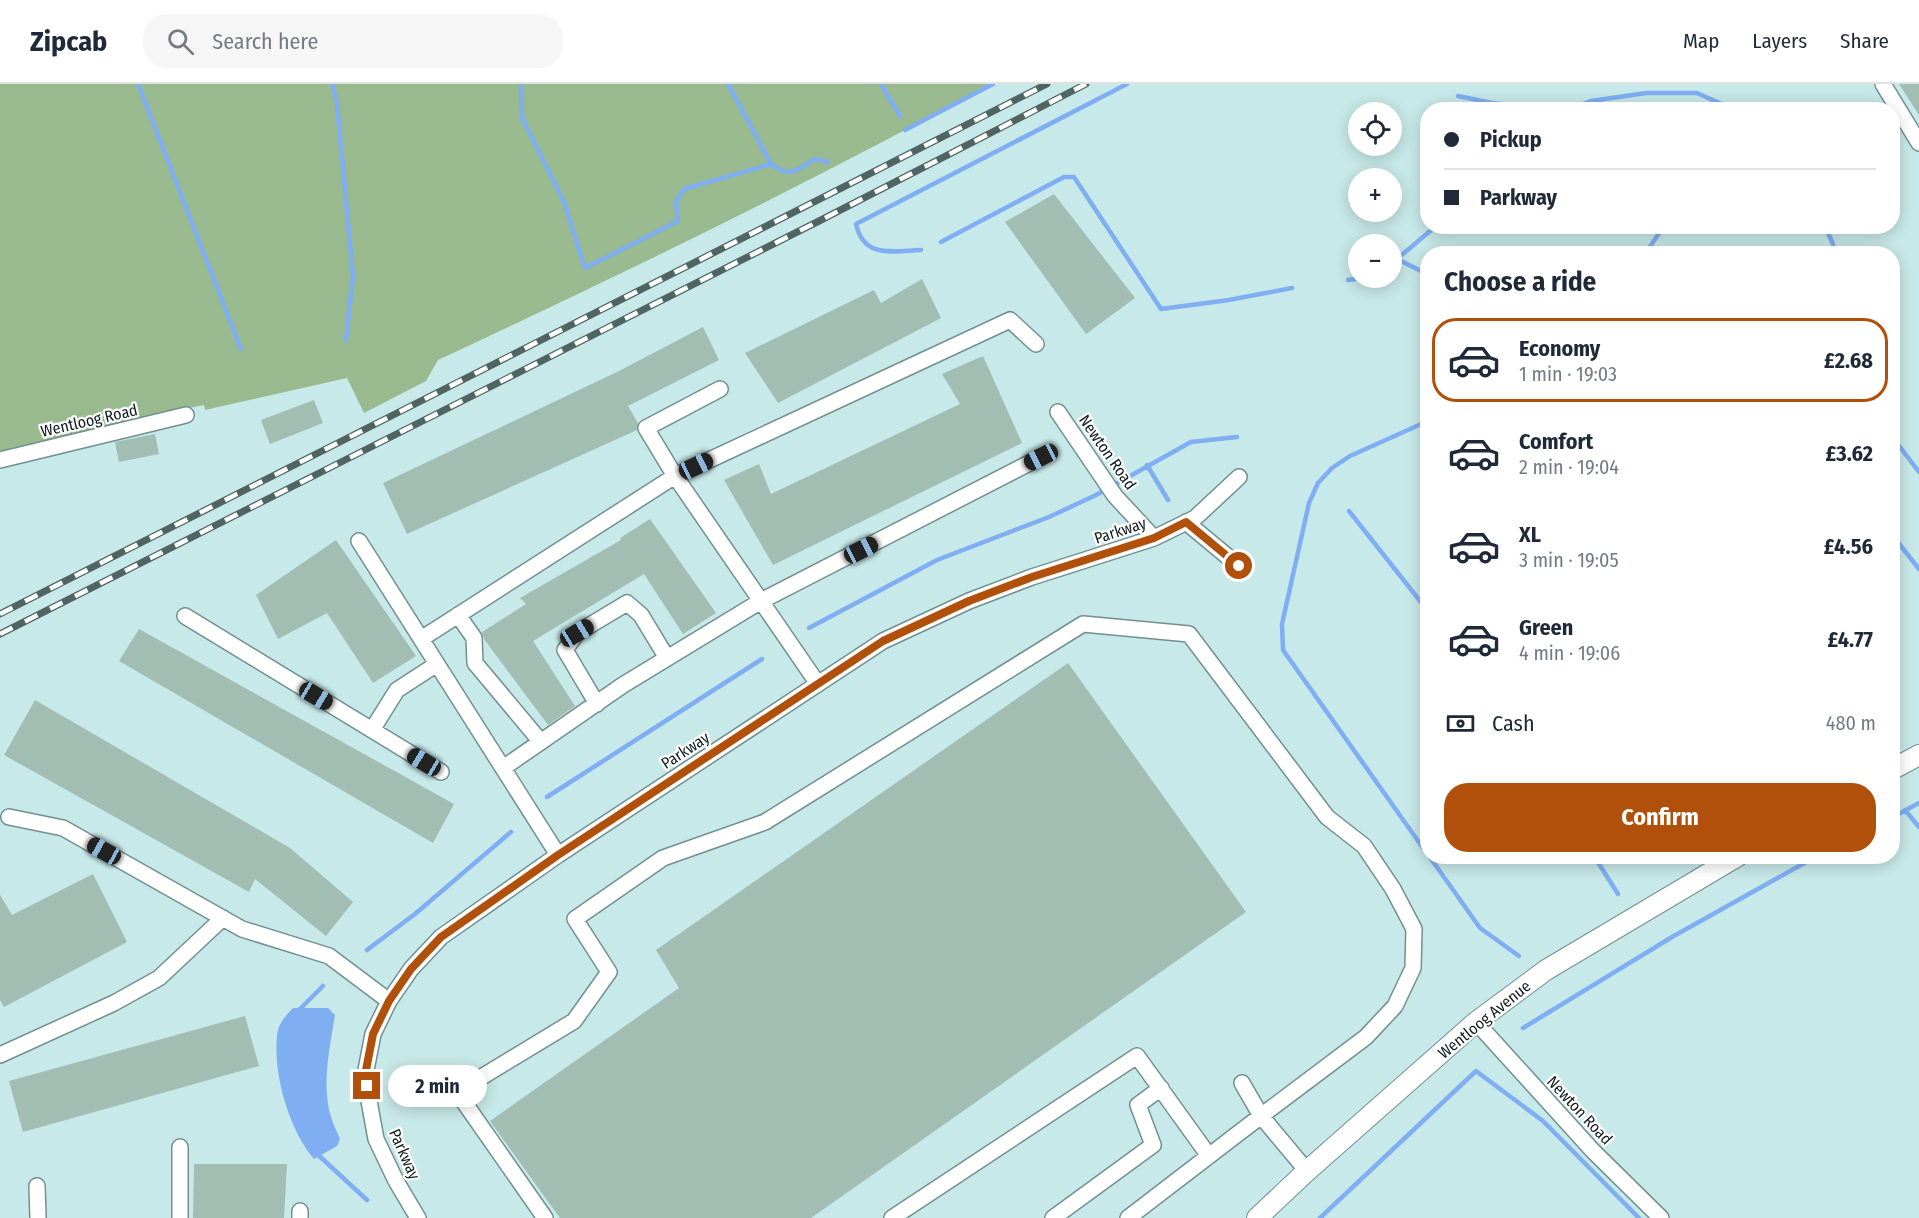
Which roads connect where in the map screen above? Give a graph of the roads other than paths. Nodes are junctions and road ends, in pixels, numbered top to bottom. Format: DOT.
graph roads {
  1 [pos="1883,84"];
  2 [pos="1894,102"];
  3 [pos="1900,112"];
  4 [pos="1919,143"];
  5 [pos="1036,344"];
  6 [pos="720,389"];
  7 [pos="1058,412"];
  8 [pos="186,415"];
  9 [pos="1041,457"];
  10 [pos="0,460"];
  11 [pos="675,476"];
  12 [pos="1239,477"];
  13 [pos="1186,522"];
  14 [pos="1154,538"];
  15 [pos="359,541"];
  16 [pos="1239,566"];
  17 [pos="761,602"];
  18 [pos="458,615"];
  19 [pos="185,616"];
  20 [pos="421,639"];
  21 [pos="667,658"];
  22 [pos="437,664"];
  23 [pos="818,684"];
  24 [pos="597,704"];
  25 [pos="372,730"];
  26 [pos="541,742"];
  27 [pos="1919,755"];
  28 [pos="1900,765"];
  29 [pos="503,768"];
  30 [pos="441,772"];
  31 [pos="9,817"];
  32 [pos="558,855"];
  33 [pos="1725,864"];
  34 [pos="223,918"];
  35 [pos="389,1001"];
  36 [pos="1476,1022"];
  37 [pos="0,1055"];
  38 [pos="1242,1083"];
  39 [pos="1161,1088"];
  40 [pos="1261,1116"];
  41 [pos="180,1147"];
  42 [pos="1209,1156"];
  43 [pos="1307,1171"];
  44 [pos="37,1186"];
  45 [pos="38,1218"];
  46 [pos="180,1218"];
  47 [pos="418,1218"];
  48 [pos="544,1218"];
  49 [pos="892,1218"];
  50 [pos="1053,1218"];
  51 [pos="1128,1218"];
  52 [pos="1257,1218"];
  53 [pos="1661,1218"];
  1 -- 2 [label="street"];
  3 -- 4 [label="street"];
  5 -- 11 [label="street"];
  6 -- 11 [label="street"];
  7 -- 14 [label="street, Newton Road"];
  8 -- 10 [label="street, Wentloog Road"];
  9 -- 17 [label="street"];
  11 -- 17 [label="street"];
  11 -- 18 [label="street"];
  12 -- 13 [label="street, Parkway"];
  13 -- 14 [label="street, Parkway"];
  13 -- 16 [label="street"];
  14 -- 23 [label="street, Parkway"];
  15 -- 20 [label="street"];
  17 -- 21 [label="street"];
  17 -- 23 [label="street"];
  18 -- 20 [label="street"];
  18 -- 26 [label="street"];
  19 -- 25 [label="street"];
  20 -- 22 [label="street"];
  21 -- 24 [label="street"];
  21 -- 24 [label="street"];
  22 -- 25 [label="street"];
  22 -- 29 [label="street"];
  23 -- 32 [label="street, Parkway"];
  24 -- 26 [label="street"];
  25 -- 30 [label="street"];
  26 -- 29 [label="street"];
  27 -- 28 [label="main road"];
  29 -- 32 [label="street"];
  31 -- 34 [label="street"];
  32 -- 35 [label="street, Parkway"];
  33 -- 36 [label="main road, Wentloog Avenue"];
  34 -- 35 [label="street"];
  34 -- 37 [label="street"];
  35 -- 47 [label="street, Parkway"];
  36 -- 43 [label="main road, Wentloog Avenue"];
  36 -- 53 [label="street, Newton Road"];
  38 -- 40 [label="street"];
  39 -- 42 [label="street"];
  39 -- 49 [label="street"];
  39 -- 50 [label="street"];
  40 -- 42 [label="street"];
  40 -- 43 [label="street"];
  40 -- 48 [label="street"];
  41 -- 46 [label="street"];
  42 -- 51 [label="street"];
  43 -- 52 [label="main road, Wentloog Avenue"];
  44 -- 45 [label="street"];
}
